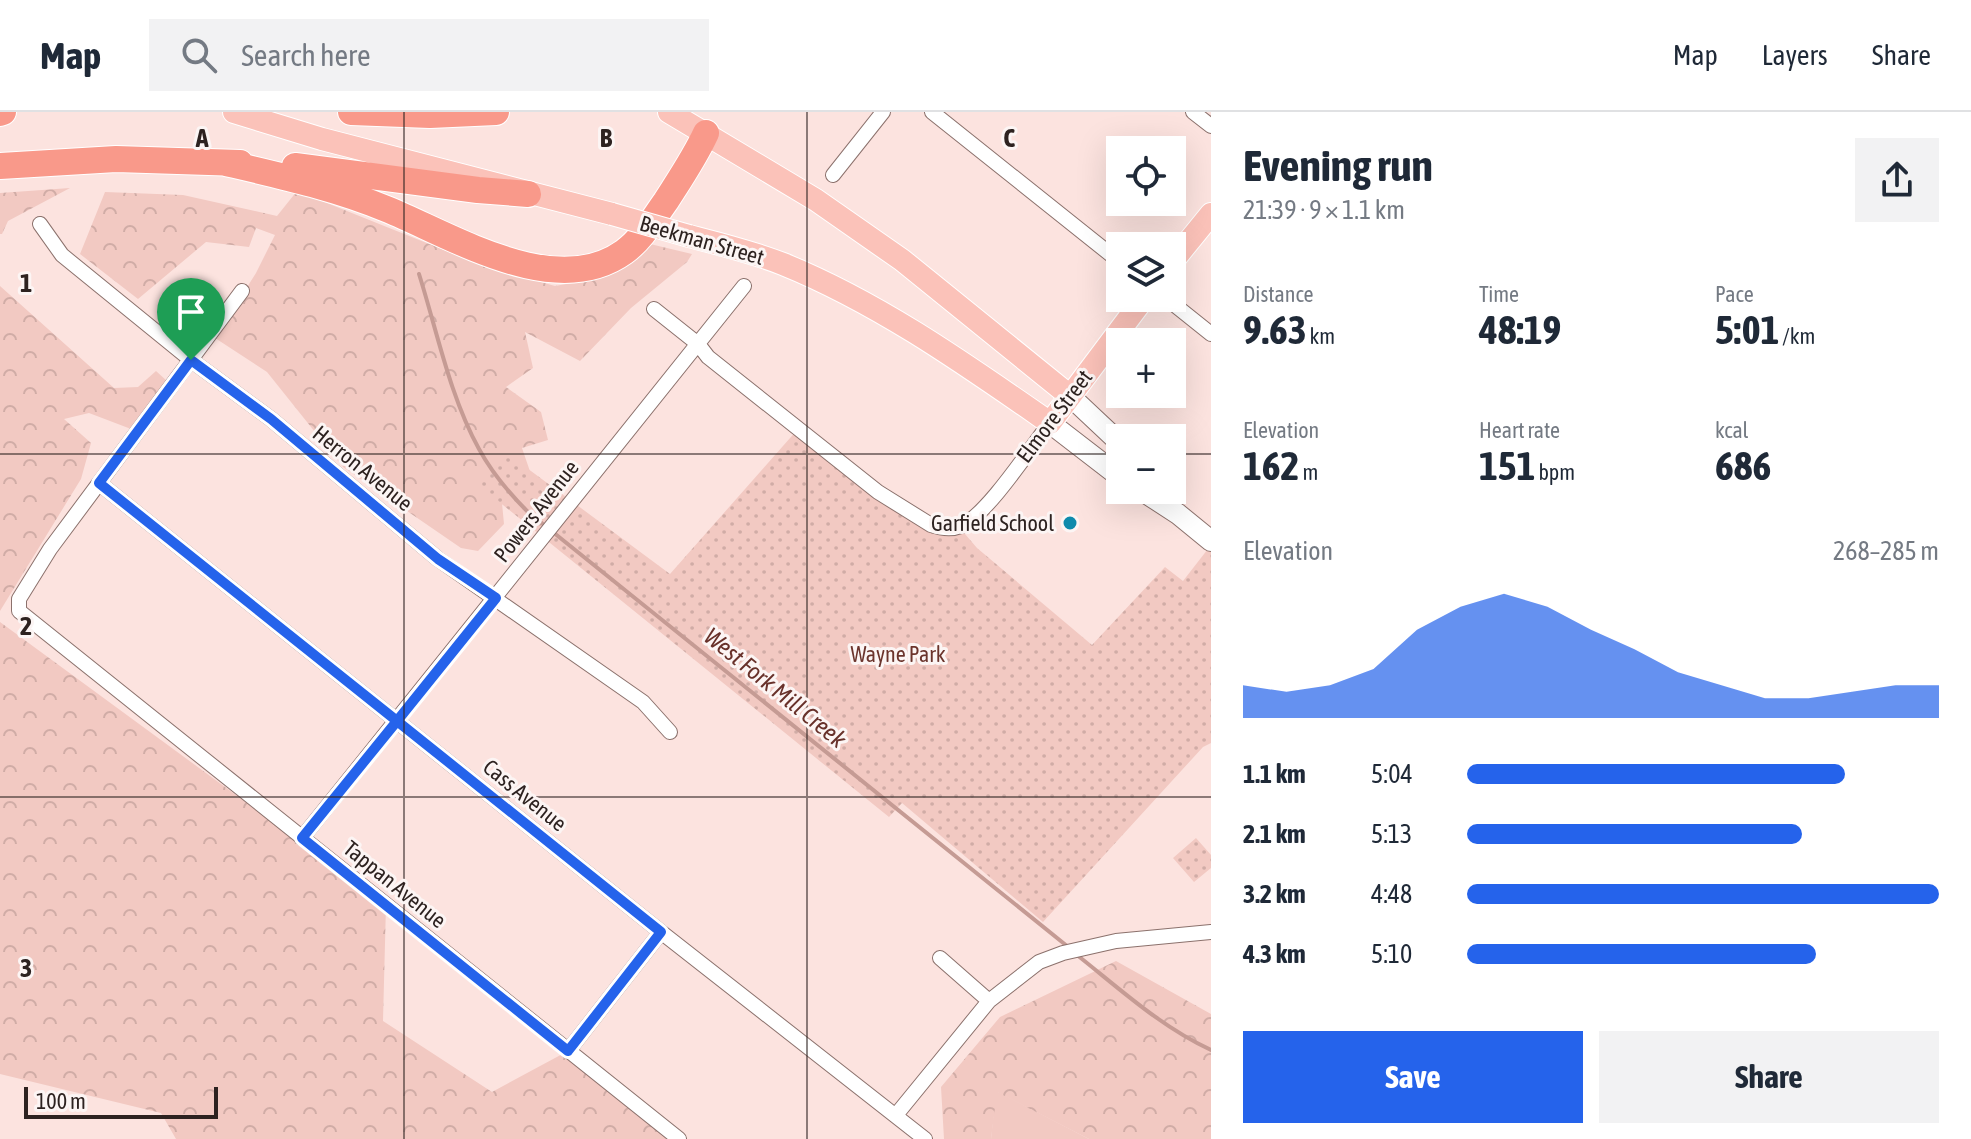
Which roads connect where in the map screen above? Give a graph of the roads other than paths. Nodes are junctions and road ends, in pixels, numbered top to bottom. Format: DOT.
graph roads {
  1 [pos="234,112"];
  2 [pos="351,112"];
  3 [pos="496,112"];
  4 [pos="669,112"];
  5 [pos="883,112"];
  6 [pos="932,112"];
  7 [pos="1193,112"];
  8 [pos="1211,126"];
  9 [pos="706,133"];
  10 [pos="226,163"];
  11 [pos="0,166"];
  12 [pos="833,175"];
  13 [pos="528,194"];
  14 [pos="1211,214"];
  15 [pos="40,224"];
  16 [pos="1186,245"];
  17 [pos="1106,251"];
  18 [pos="744,286"];
  19 [pos="242,291"];
  20 [pos="654,309"];
  21 [pos="1133,312"];
  22 [pos="1184,312"];
  23 [pos="1211,334"];
  24 [pos="698,344"];
  25 [pos="191,360"];
  26 [pos="1070,396"];
  27 [pos="1050,423"];
  28 [pos="1106,430"];
  29 [pos="1106,466"];
  30 [pos="99,483"];
  31 [pos="1163,504"];
  32 [pos="1172,504"];
  33 [pos="1178,514"];
  34 [pos="1211,541"];
  35 [pos="496,598"];
  36 [pos="397,721"];
  37 [pos="670,732"];
  38 [pos="302,838"];
  39 [pos="661,932"];
  40 [pos="1211,932"];
  41 [pos="940,958"];
  42 [pos="989,1001"];
  43 [pos="568,1051"];
  44 [pos="896,1115"];
  45 [pos="679,1139"];
  46 [pos="925,1139"];
  1 -- 13 [label="main road, Beekman Street"];
  2 -- 3 [label="highway"];
  4 -- 9 [label="main road"];
  5 -- 12 [label="street"];
  6 -- 17 [label="street"];
  7 -- 8 [label="street"];
  9 -- 10 [label="highway"];
  9 -- 26 [label="main road"];
  10 -- 11 [label="highway"];
  10 -- 13 [label="highway"];
  13 -- 27 [label="main road, Beekman Street, bridge"];
  14 -- 16 [label="main road"];
  15 -- 25 [label="street, Herron Avenue"];
  18 -- 24 [label="street, Powers Avenue"];
  19 -- 25 [label="street"];
  20 -- 24 [label="street"];
  21 -- 26 [label="main road, Elmore Street"];
  22 -- 23 [label="street"];
  24 -- 27 [label="street, Elmore Street"];
  24 -- 35 [label="street, Powers Avenue"];
  25 -- 30 [label="street"];
  25 -- 35 [label="street, Herron Avenue"];
  26 -- 27 [label="main road, Elmore Street"];
  26 -- 28 [label="main road"];
  27 -- 29 [label="main road, Beekman Street"];
  30 -- 36 [label="street, Cass Avenue"];
  30 -- 38 [label="street, Tappan Avenue"];
  31 -- 33 [label="main road"];
  32 -- 33 [label="main road"];
  33 -- 34 [label="main road"];
  35 -- 36 [label="street, Powers Avenue"];
  35 -- 37 [label="street, Herron Avenue"];
  36 -- 38 [label="street, Powers Avenue"];
  36 -- 39 [label="street, Cass Avenue"];
  38 -- 43 [label="street, Tappan Avenue"];
  39 -- 43 [label="street"];
  39 -- 44 [label="street, Cass Avenue"];
  40 -- 42 [label="street"];
  41 -- 42 [label="street"];
  42 -- 44 [label="street"];
  43 -- 45 [label="street, Tappan Avenue"];
  44 -- 46 [label="street, Cass Avenue"];
}
